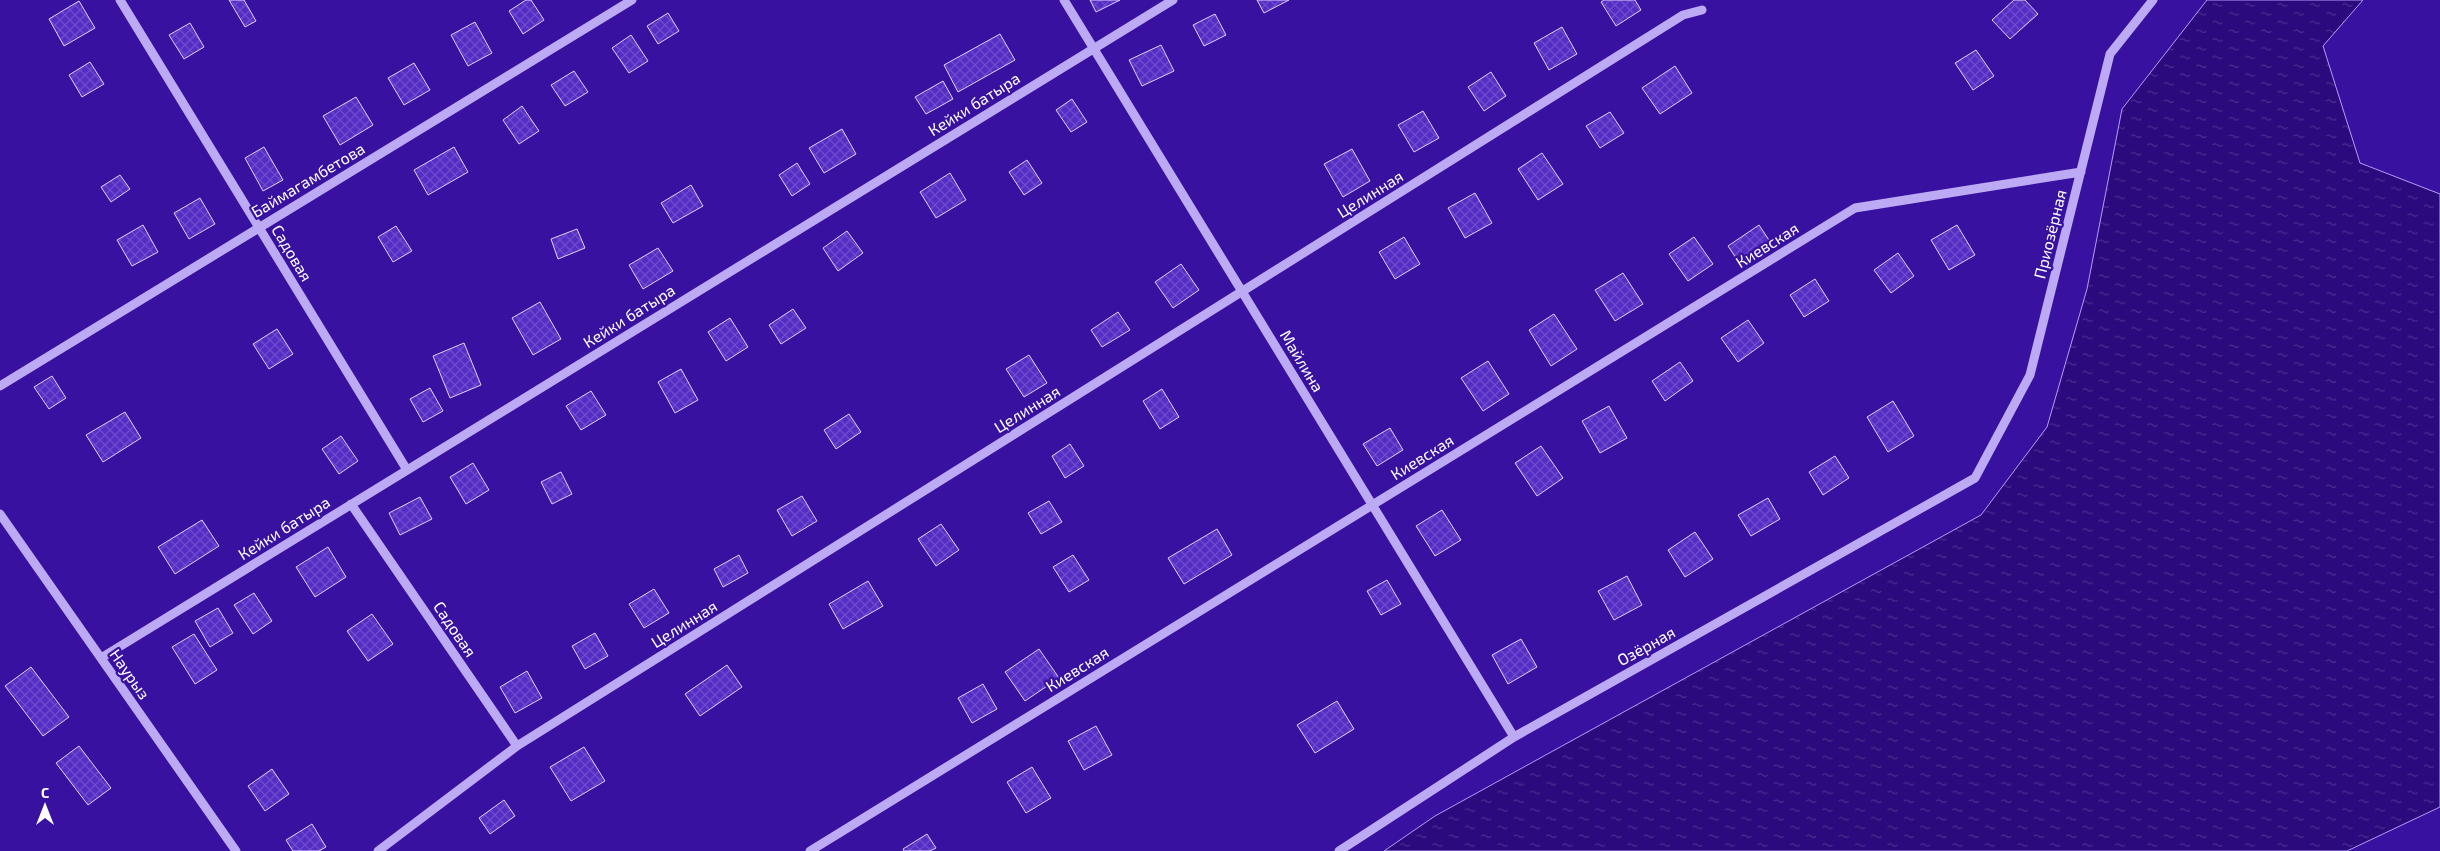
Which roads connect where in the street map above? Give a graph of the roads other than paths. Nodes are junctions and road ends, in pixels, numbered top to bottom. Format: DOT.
graph roads {
  1 [pos="120,0"];
  2 [pos="632,0"];
  3 [pos="1064,0"];
  4 [pos="1173,0"];
  5 [pos="2153,0"];
  6 [pos="1702,10"];
  7 [pos="1094,48"];
  8 [pos="2080,172"];
  9 [pos="259,228"];
  10 [pos="1242,292"];
  11 [pos="0,386"];
  12 [pos="407,470"];
  13 [pos="1975,478"];
  14 [pos="351,504"];
  15 [pos="1372,505"];
  16 [pos="0,514"];
  17 [pos="101,658"];
  18 [pos="1514,737"];
  19 [pos="517,746"];
  20 [pos="236,851"];
  21 [pos="378,851"];
  22 [pos="810,851"];
  23 [pos="1339,851"];
  1 -- 9 [label="street, Садовая"];
  2 -- 9 [label="street, Баймагамбетова"];
  3 -- 7 [label="street, Майлина"];
  4 -- 7 [label="street, Кейки батыра"];
  5 -- 8 [label="street, Приозёрная"];
  6 -- 10 [label="street, Целинная"];
  7 -- 10 [label="street, Майлина"];
  7 -- 12 [label="street, Кейки батыра"];
  8 -- 13 [label="street, Приозёрная"];
  8 -- 15 [label="street, Киевская"];
  9 -- 11 [label="street, Баймагамбетова"];
  9 -- 12 [label="street, Садовая"];
  10 -- 15 [label="street, Майлина"];
  10 -- 19 [label="street, Целинная"];
  12 -- 14 [label="street, Кейки батыра"];
  13 -- 18 [label="street, Озёрная"];
  14 -- 17 [label="street, Кейки батыра"];
  14 -- 19 [label="street, Садовая"];
  15 -- 18 [label="street, Майлина"];
  15 -- 22 [label="street, Киевская"];
  16 -- 17 [label="street, Наурыз"];
  17 -- 20 [label="street, Наурыз"];
  18 -- 23 [label="street, Озёрная"];
  19 -- 21 [label="street, Целинная"];
}
